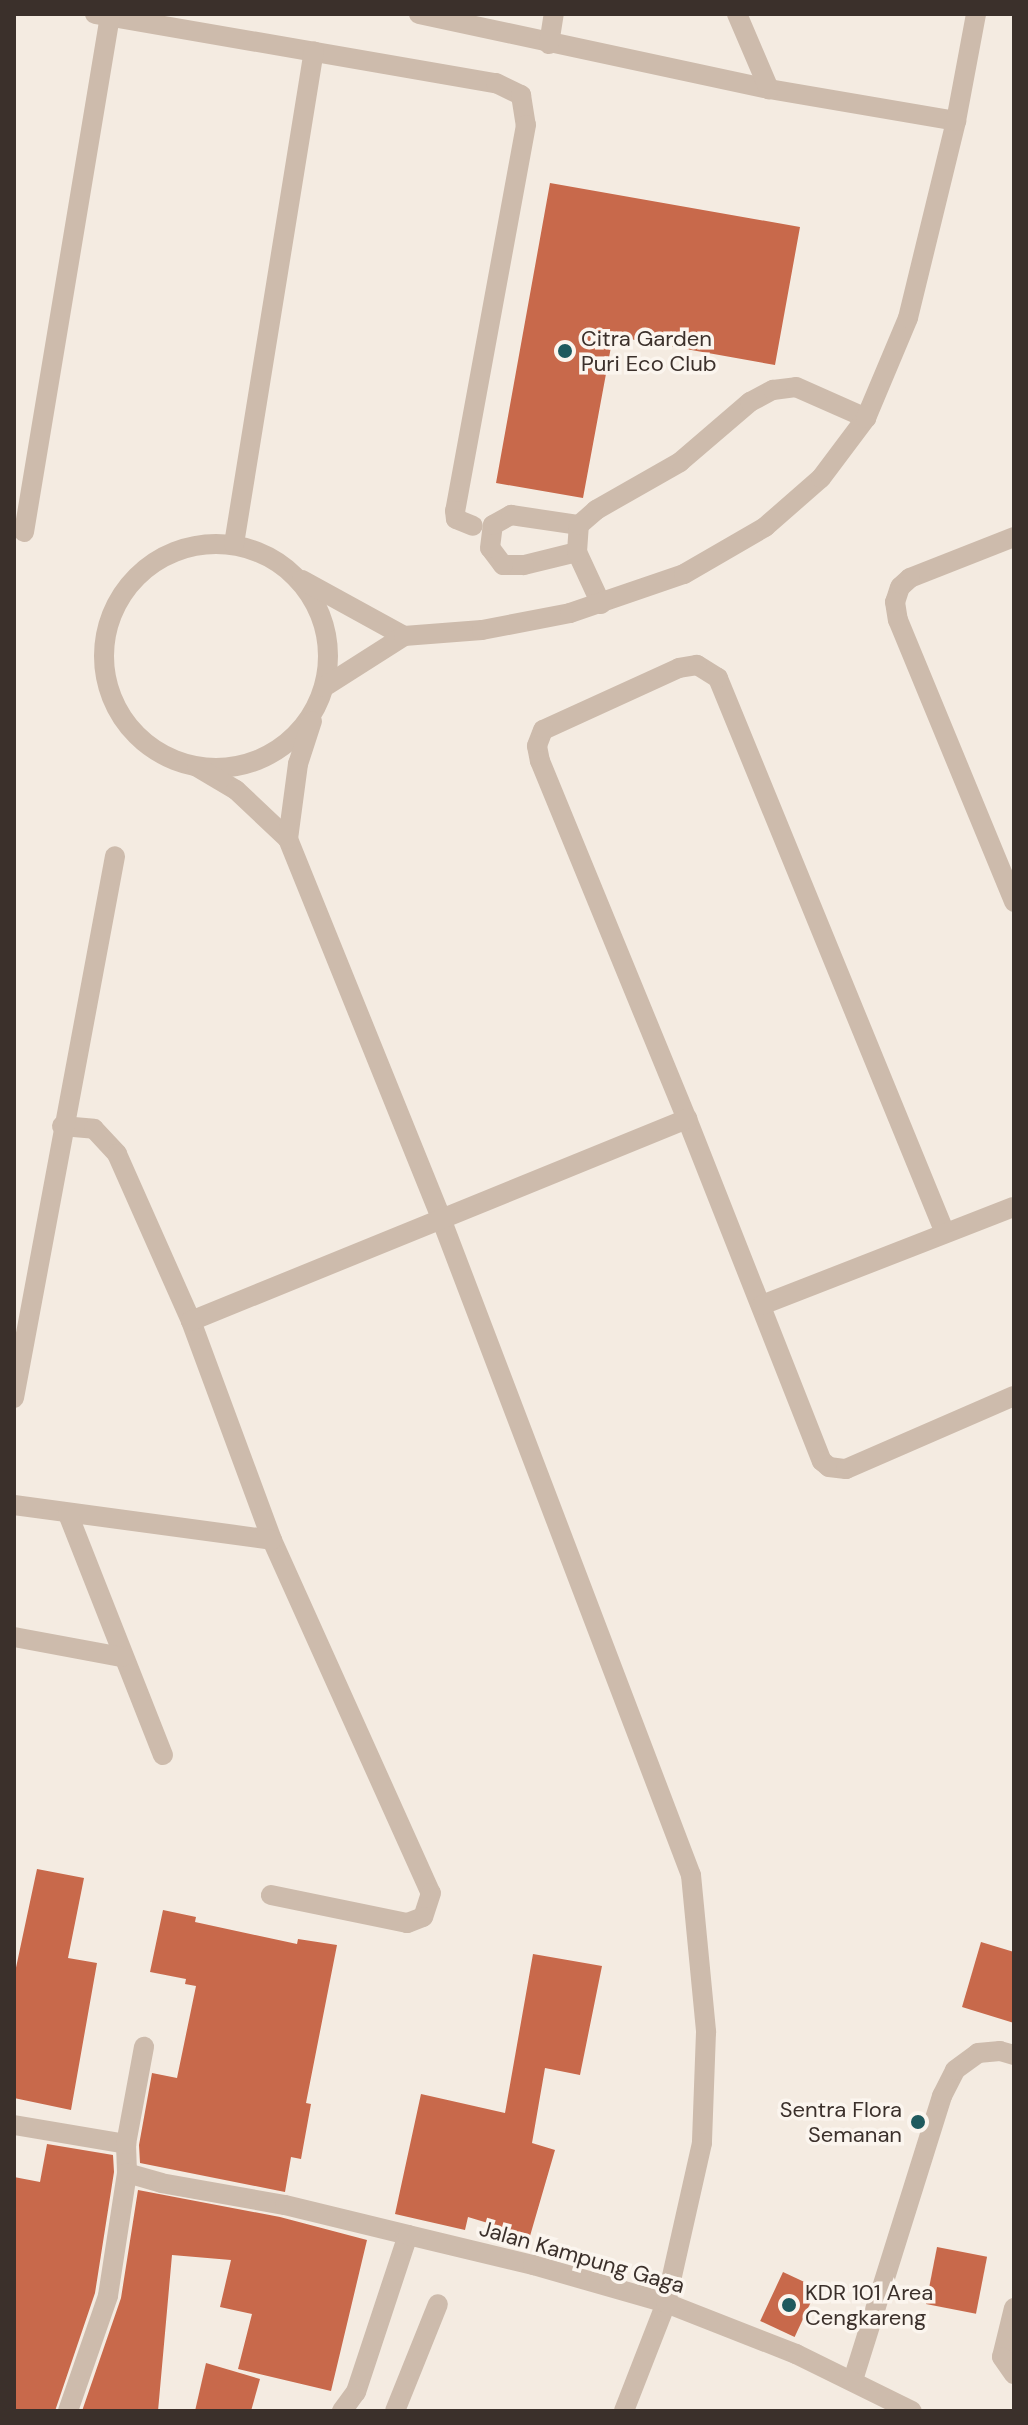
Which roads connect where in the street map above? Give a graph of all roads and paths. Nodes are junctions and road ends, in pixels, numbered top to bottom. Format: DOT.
graph roads {
  1 [pos="419,14"];
  2 [pos="554,14"];
  3 [pos="737,14"];
  4 [pos="976,14"];
  5 [pos="102,15"];
  6 [pos="549,44"];
  7 [pos="314,51"];
  8 [pos="769,89"];
  9 [pos="956,121"];
  10 [pos="866,418"];
  11 [pos="579,525"];
  12 [pos="473,526"];
  13 [pos="24,532"];
  14 [pos="1014,537"];
  15 [pos="234,544"];
  16 [pos="577,552"];
  17 [pos="297,577"];
  18 [pos="601,604"];
  19 [pos="404,636"];
  20 [pos="324,687"];
  21 [pos="316,709"];
  22 [pos="197,767"];
  23 [pos="288,839"];
  24 [pos="115,856"];
  25 [pos="1014,902"];
  26 [pos="687,1119"];
  27 [pos="62,1126"];
  28 [pos="1014,1207"];
  29 [pos="442,1221"];
  30 [pos="945,1233"];
  31 [pos="762,1305"];
  32 [pos="20,1317"];
  33 [pos="191,1321"];
  34 [pos="1014,1396"];
  35 [pos="14,1398"];
  36 [pos="14,1505"];
  37 [pos="68,1514"];
  38 [pos="272,1540"];
  39 [pos="14,1637"];
  40 [pos="122,1657"];
  41 [pos="163,1755"];
  42 [pos="271,1895"];
  43 [pos="144,2047"];
  44 [pos="1014,2055"];
  45 [pos="14,2125"];
  46 [pos="126,2144"];
  47 [pos="127,2173"];
  48 [pos="408,2235"];
  49 [pos="666,2303"];
  50 [pos="438,2304"];
  51 [pos="1014,2308"];
  52 [pos="1014,2374"];
  53 [pos="853,2380"];
  54 [pos="68,2411"];
  55 [pos="342,2411"];
  56 [pos="395,2411"];
  57 [pos="624,2411"];
  58 [pos="912,2411"];
  1 -- 6 [label="street"];
  2 -- 6 [label="street"];
  3 -- 8 [label="street"];
  4 -- 9 [label="street"];
  5 -- 7 [label="street"];
  5 -- 13 [label="street"];
  6 -- 8 [label="street"];
  7 -- 12 [label="street"];
  7 -- 15 [label="street"];
  8 -- 9 [label="street"];
  9 -- 10 [label="street"];
  10 -- 11 [label="street"];
  10 -- 18 [label="street"];
  11 -- 16 [label="street"];
  11 -- 16 [label="street"];
  14 -- 25 [label="street"];
  15 -- 17 [label="street"];
  15 -- 22 [label="street"];
  16 -- 18 [label="street"];
  17 -- 19 [label="street"];
  17 -- 20 [label="street"];
  18 -- 19 [label="street"];
  19 -- 20 [label="street"];
  20 -- 21 [label="street"];
  21 -- 22 [label="street"];
  21 -- 23 [label="street"];
  22 -- 23 [label="street"];
  23 -- 29 [label="street"];
  24 -- 27 [label="street"];
  26 -- 29 [label="street"];
  26 -- 30 [label="street"];
  26 -- 31 [label="street"];
  27 -- 32 [label="street"];
  27 -- 33 [label="street"];
  28 -- 30 [label="street"];
  29 -- 33 [label="street"];
  29 -- 49 [label="street"];
  30 -- 31 [label="street"];
  31 -- 34 [label="street"];
  32 -- 35 [label="street"];
  33 -- 38 [label="street"];
  36 -- 37 [label="street"];
  37 -- 38 [label="street"];
  37 -- 40 [label="street"];
  38 -- 42 [label="street"];
  39 -- 40 [label="street"];
  40 -- 41 [label="street"];
  43 -- 46 [label="street"];
  44 -- 53 [label="street"];
  45 -- 46 [label="street"];
  46 -- 47 [label="street"];
  47 -- 48 [label="street, Jalan Kampung Gaga"];
  47 -- 54 [label="street"];
  48 -- 49 [label="street, Jalan Kampung Gaga"];
  48 -- 55 [label="street"];
  49 -- 53 [label="street, Jalan Kampung Gaga"];
  49 -- 57 [label="street"];
  50 -- 56 [label="street"];
  51 -- 52 [label="street"];
  53 -- 58 [label="street, Jalan Kampung Gaga"];
}
